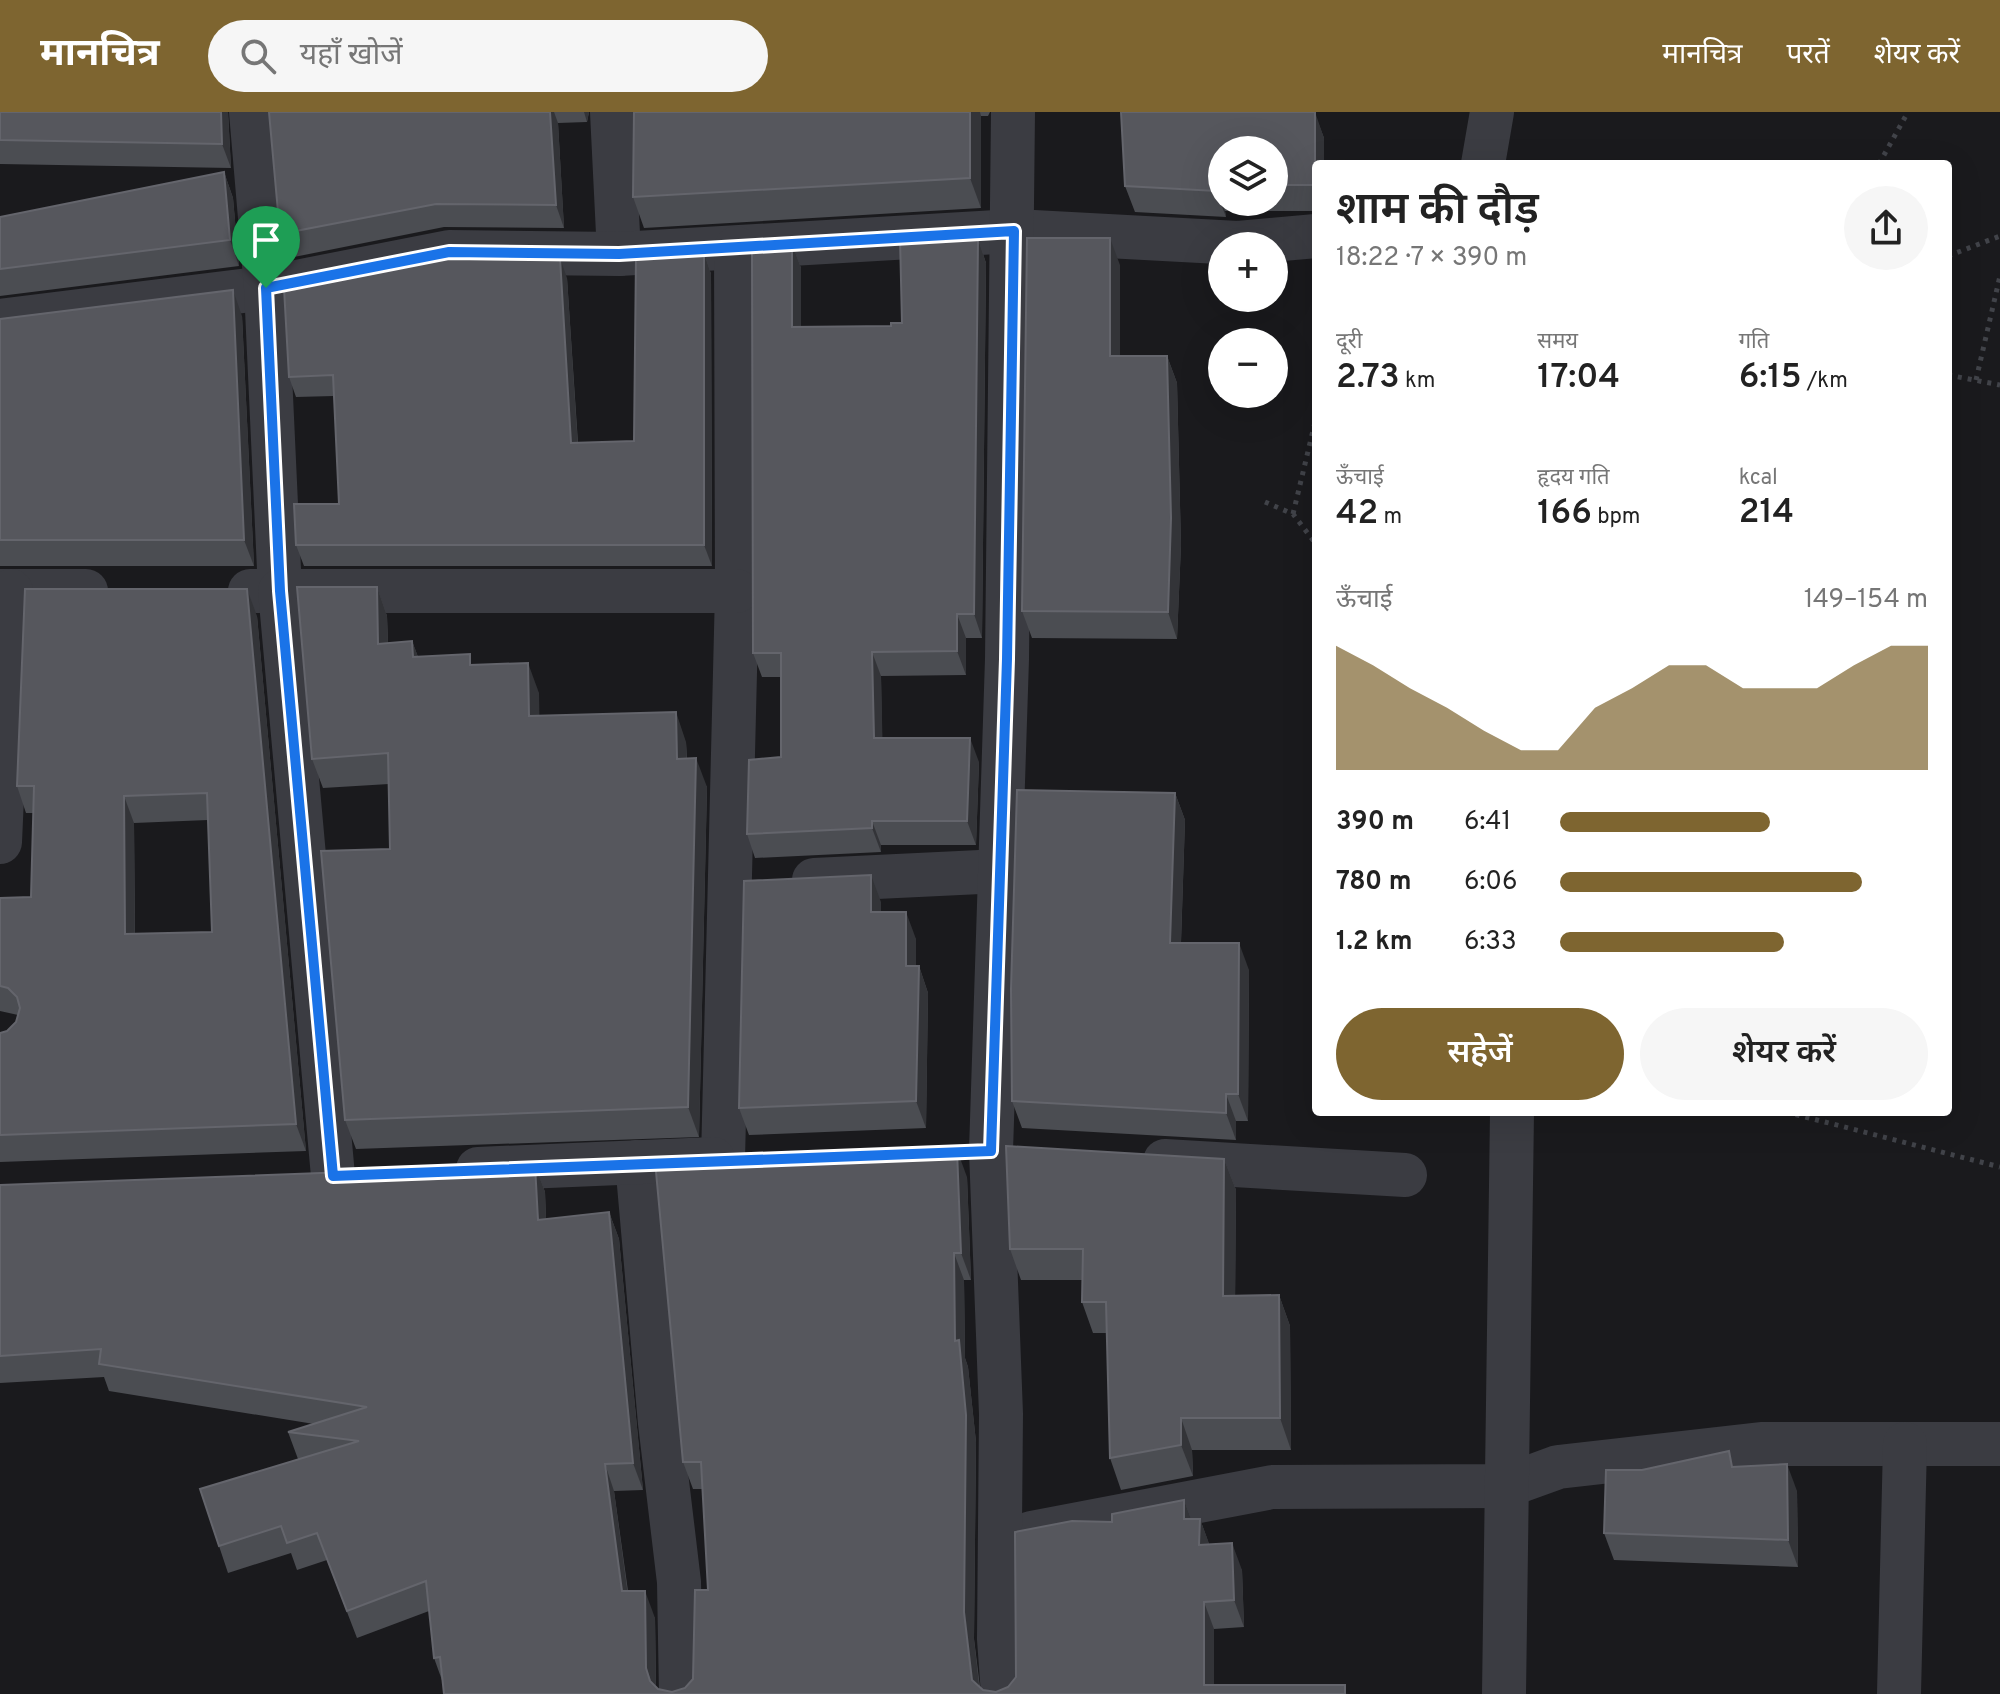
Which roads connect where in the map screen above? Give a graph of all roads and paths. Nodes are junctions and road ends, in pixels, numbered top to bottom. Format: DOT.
graph roads {
  1 [pos="251,112"];
  2 [pos="612,112"];
  3 [pos="1013,112"];
  4 [pos="1492,112"];
  5 [pos="1908,112"];
  6 [pos="1484,160"];
  7 [pos="1881,160"];
  8 [pos="1014,231"];
  9 [pos="1312,236"];
  10 [pos="2000,236"];
  11 [pos="736,248"];
  12 [pos="619,254"];
  13 [pos="1952,254"];
  14 [pos="2000,276"];
  15 [pos="266,288"];
  16 [pos="0,321"];
  17 [pos="1952,376"];
  18 [pos="1976,380"];
  19 [pos="2000,385"];
  20 [pos="1312,435"];
  21 [pos="1265,502"];
  22 [pos="1293,514"];
  23 [pos="1312,539"];
  24 [pos="5,591"];
  25 [pos="121,591"];
  26 [pos="216,591"];
  27 [pos="280,591"];
  28 [pos="737,591"];
  29 [pos="0,842"];
  30 [pos="1001,871"];
  31 [pos="758,883"];
  32 [pos="1512,1116"];
  33 [pos="1802,1116"];
  34 [pos="991,1151"];
  35 [pos="944,1152"];
  36 [pos="1039,1153"];
  37 [pos="770,1158"];
  38 [pos="1118,1158"];
  39 [pos="723,1159"];
  40 [pos="637,1162"];
  41 [pos="2000,1167"];
  42 [pos="445,1171"];
  43 [pos="1405,1175"];
  44 [pos="288,1177"];
  45 [pos="1905,1444"];
  46 [pos="2000,1444"];
  47 [pos="1506,1486"];
  48 [pos="1000,1538"];
  49 [pos="681,1694"];
  50 [pos="1003,1694"];
  51 [pos="1504,1694"];
  52 [pos="1899,1694"];
  1 -- 15 [label="street"];
  2 -- 12 [label="street"];
  3 -- 8 [label="street"];
  4 -- 6 [label="street"];
  5 -- 7 [label="path"];
  8 -- 9 [label="street"];
  8 -- 11 [label="street"];
  8 -- 30 [label="street"];
  10 -- 13 [label="path"];
  11 -- 12 [label="street"];
  11 -- 28 [label="street"];
  12 -- 15 [label="street"];
  14 -- 18 [label="path"];
  15 -- 16 [label="street"];
  15 -- 27 [label="street"];
  17 -- 18 [label="path"];
  18 -- 19 [label="path"];
  20 -- 22 [label="path"];
  21 -- 22 [label="path"];
  22 -- 23 [label="path"];
  24 -- 25 [label="street"];
  24 -- 29 [label="street"];
  26 -- 27 [label="street"];
  27 -- 28 [label="street"];
  27 -- 44 [label="street"];
  28 -- 31 [label="street"];
  30 -- 31 [label="street"];
  30 -- 34 [label="street"];
  31 -- 39 [label="street"];
  32 -- 47 [label="street"];
  33 -- 41 [label="path"];
  34 -- 35 [label="street"];
  34 -- 36 [label="street"];
  34 -- 48 [label="street"];
  37 -- 39 [label="street"];
  38 -- 43 [label="street"];
  39 -- 40 [label="street"];
  40 -- 42 [label="street"];
  40 -- 49 [label="street"];
  45 -- 46 [label="street"];
  45 -- 47 [label="street"];
  45 -- 52 [label="street"];
  47 -- 48 [label="street"];
  47 -- 51 [label="street"];
  48 -- 50 [label="street"];
}
